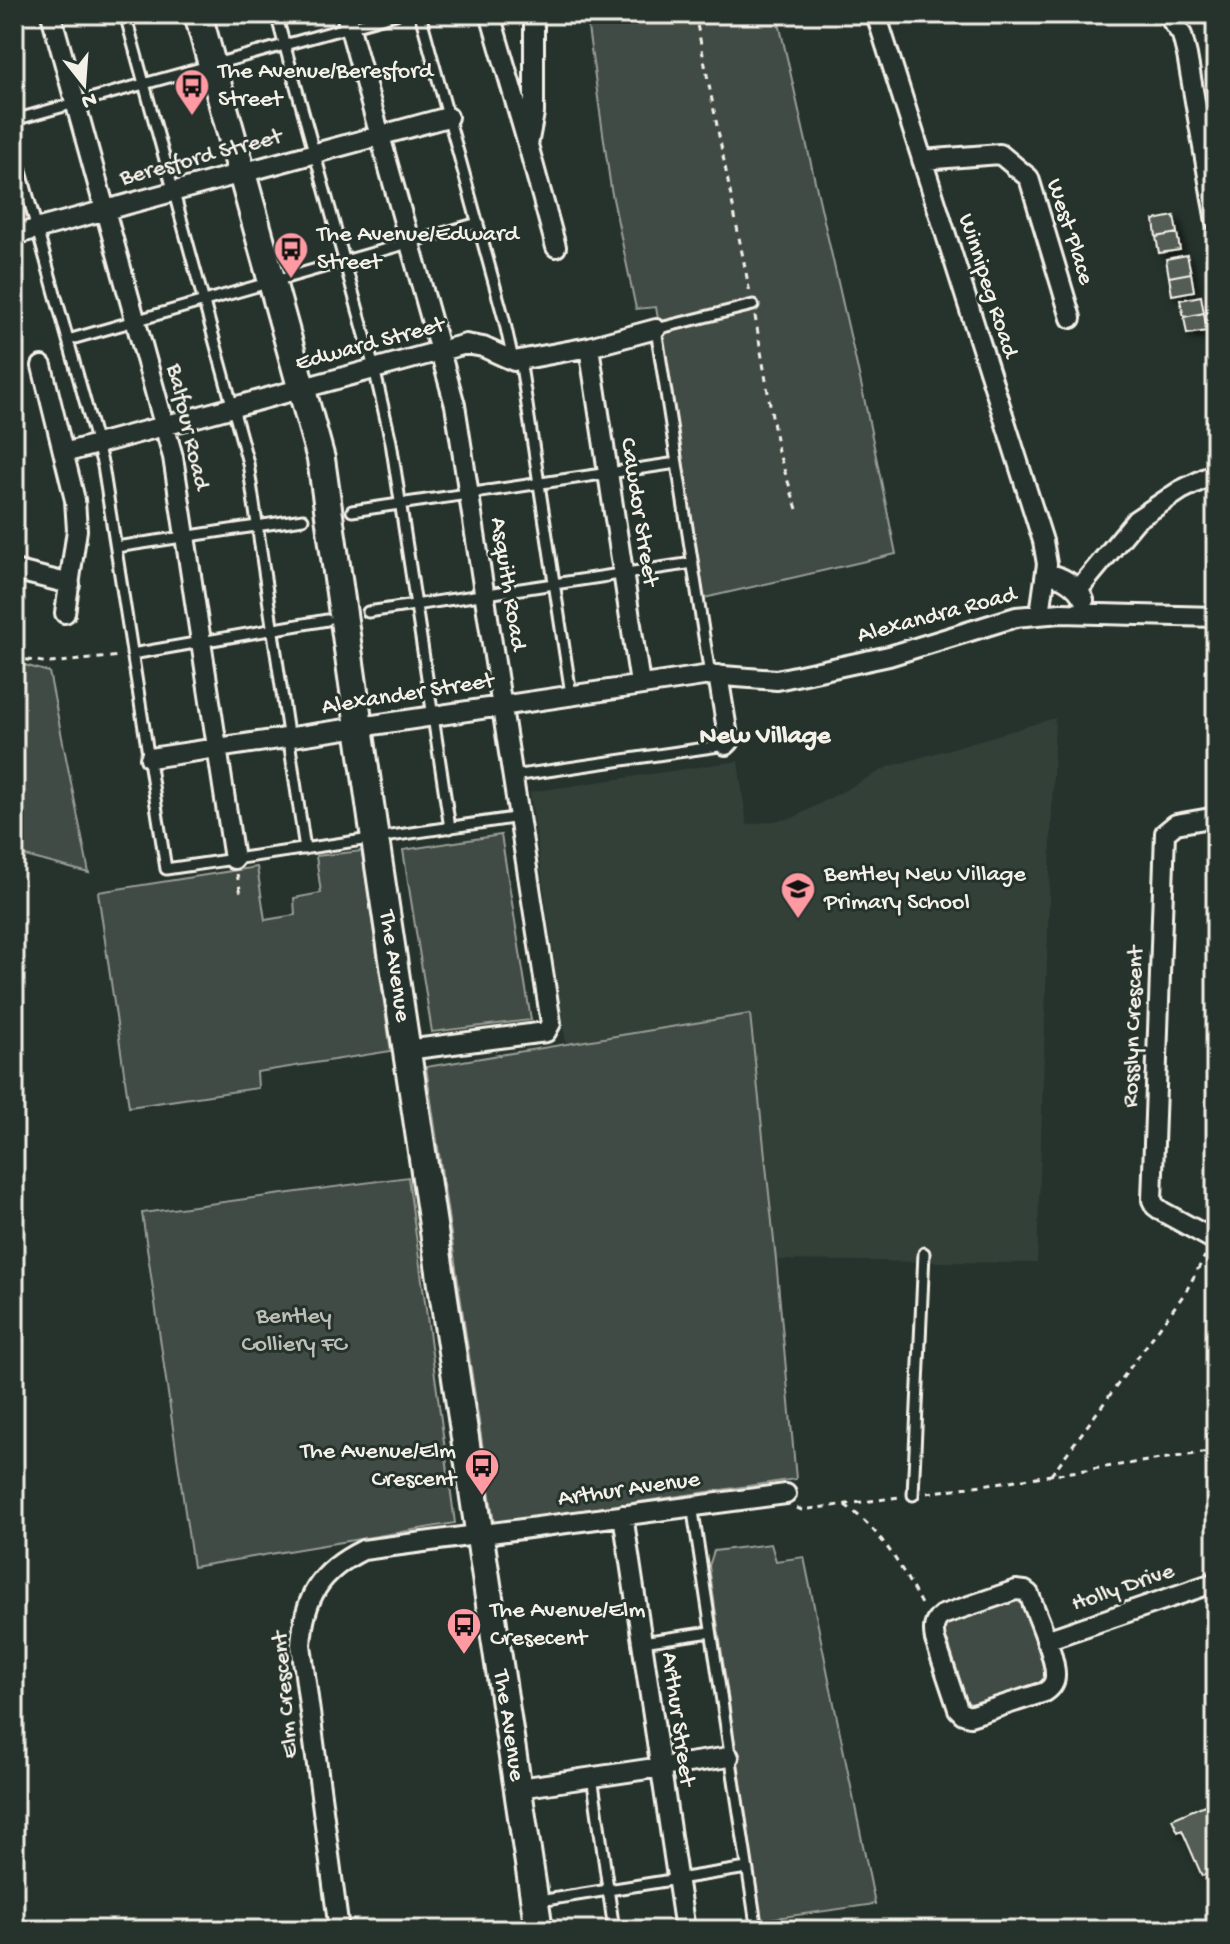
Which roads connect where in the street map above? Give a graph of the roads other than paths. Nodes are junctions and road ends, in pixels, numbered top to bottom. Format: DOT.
graph roads {
  1 [pos="51,14"];
  2 [pos="125,14"];
  3 [pos="198,14"];
  4 [pos="276,14"];
  5 [pos="396,14"];
  6 [pos="420,14"];
  7 [pos="490,14"];
  8 [pos="534,14"];
  9 [pos="876,14"];
  10 [pos="1167,14"];
  11 [pos="348,20"];
  12 [pos="284,45"];
  13 [pos="212,65"];
  14 [pos="144,83"];
  15 [pos="75,103"];
  16 [pos="448,117"];
  17 [pos="14,120"];
  18 [pos="380,134"];
  19 [pos="528,145"];
  20 [pos="14,146"];
  21 [pos="313,153"];
  22 [pos="922,160"];
  23 [pos="242,172"];
  24 [pos="173,191"];
  25 [pos="105,210"];
  26 [pos="1216,222"];
  27 [pos="478,223"];
  28 [pos="37,228"];
  29 [pos="14,235"];
  30 [pos="410,243"];
  31 [pos="556,247"];
  32 [pos="344,261"];
  33 [pos="272,279"];
  34 [pos="204,300"];
  35 [pos="753,305"];
  36 [pos="1071,318"];
  37 [pos="136,320"];
  38 [pos="656,329"];
  39 [pos="68,340"];
  40 [pos="589,347"];
  41 [pos="440,350"];
  42 [pos="517,360"];
  43 [pos="42,366"];
  44 [pos="374,368"];
  45 [pos="303,388"];
  46 [pos="234,407"];
  47 [pos="165,426"];
  48 [pos="97,444"];
  49 [pos="64,453"];
  50 [pos="677,463"];
  51 [pos="608,473"];
  52 [pos="1216,473"];
  53 [pos="539,484"];
  54 [pos="468,494"];
  55 [pos="401,504"];
  56 [pos="352,511"];
  57 [pos="303,519"];
  58 [pos="256,526"];
  59 [pos="185,535"];
  60 [pos="116,547"];
  61 [pos="693,563"];
  62 [pos="14,570"];
  63 [pos="1046,573"];
  64 [pos="623,575"];
  65 [pos="70,584"];
  66 [pos="555,585"];
  67 [pos="1078,590"];
  68 [pos="484,595"];
  69 [pos="416,605"];
  70 [pos="368,612"];
  71 [pos="65,613"];
  72 [pos="1040,614"];
  73 [pos="1084,614"];
  74 [pos="1216,617"];
  75 [pos="327,620"];
  76 [pos="272,628"];
  77 [pos="201,644"];
  78 [pos="132,654"];
  79 [pos="716,675"];
  80 [pos="640,684"];
  81 [pos="571,694"];
  82 [pos="501,705"];
  83 [pos="433,716"];
  84 [pos="359,728"];
  85 [pos="288,738"];
  86 [pos="726,745"];
  87 [pos="217,748"];
  88 [pos="150,758"];
  89 [pos="513,776"];
  90 [pos="520,817"];
  91 [pos="1216,817"];
  92 [pos="450,828"];
  93 [pos="375,839"];
  94 [pos="305,849"];
  95 [pos="234,859"];
  96 [pos="407,1050"];
  97 [pos="1215,1240"];
  98 [pos="924,1253"];
  99 [pos="780,1495"];
  100 [pos="913,1495"];
  101 [pos="692,1505"];
  102 [pos="623,1515"];
  103 [pos="480,1534"];
  104 [pos="1216,1582"];
  105 [pos="711,1632"];
  106 [pos="1046,1640"];
  107 [pos="642,1642"];
  108 [pos="729,1757"];
  109 [pos="660,1766"];
  110 [pos="592,1776"];
  111 [pos="519,1788"];
  112 [pos="747,1868"];
  113 [pos="677,1878"];
  114 [pos="608,1889"];
  115 [pos="535,1901"];
  116 [pos="756,1924"];
  117 [pos="339,1930"];
  118 [pos="539,1930"];
  119 [pos="614,1930"];
  120 [pos="685,1930"];
  1 -- 15 [label="street, Balfour Road"];
  2 -- 14 [label="lane"];
  3 -- 13 [label="street, The Avenue"];
  4 -- 12 [label="lane"];
  5 -- 11 [label="lane"];
  6 -- 16 [label="lane"];
  7 -- 19 [label="street"];
  8 -- 19 [label="street"];
  9 -- 22 [label="street, Winnipeg Road"];
  10 -- 26 [label="street"];
  11 -- 12 [label="lane"];
  11 -- 18 [label="street, Asquith Road"];
  12 -- 13 [label="lane"];
  12 -- 21 [label="lane"];
  13 -- 14 [label="lane"];
  13 -- 23 [label="street, The Avenue"];
  14 -- 15 [label="lane"];
  14 -- 24 [label="lane"];
  15 -- 17 [label="lane"];
  15 -- 25 [label="street, Balfour Road"];
  16 -- 18 [label="street, Beresford Street"];
  16 -- 27 [label="lane"];
  18 -- 21 [label="street, Beresford Street"];
  18 -- 30 [label="street, Asquith Road"];
  19 -- 31 [label="street"];
  20 -- 28 [label="lane"];
  21 -- 23 [label="street, Beresford Street"];
  21 -- 32 [label="lane"];
  22 -- 36 [label="street, West Place"];
  22 -- 63 [label="street, Winnipeg Road"];
  23 -- 24 [label="street, Beresford Street"];
  23 -- 33 [label="street, The Avenue"];
  24 -- 25 [label="street, Beresford Street"];
  24 -- 34 [label="lane"];
  25 -- 28 [label="street, Beresford Street"];
  25 -- 37 [label="street, Balfour Road"];
  27 -- 30 [label="lane"];
  27 -- 42 [label="lane"];
  28 -- 29 [label="street, Beresford Street"];
  28 -- 39 [label="lane"];
  30 -- 32 [label="lane"];
  30 -- 41 [label="street, Asquith Road"];
  32 -- 33 [label="lane"];
  32 -- 44 [label="lane"];
  33 -- 34 [label="lane"];
  33 -- 45 [label="street, The Avenue"];
  34 -- 37 [label="lane"];
  34 -- 46 [label="lane"];
  35 -- 38 [label="lane"];
  37 -- 39 [label="lane"];
  37 -- 47 [label="street, Balfour Road"];
  38 -- 40 [label="street"];
  38 -- 50 [label="lane"];
  39 -- 48 [label="lane"];
  40 -- 42 [label="street"];
  40 -- 51 [label="street, Cawdor Street"];
  41 -- 42 [label="street, Edward Street"];
  41 -- 44 [label="street, Edward Street"];
  41 -- 54 [label="street, Asquith Road"];
  42 -- 53 [label="lane"];
  43 -- 49 [label="street"];
  44 -- 45 [label="street, Edward Street"];
  44 -- 55 [label="lane"];
  45 -- 46 [label="street, Edward Street"];
  45 -- 84 [label="street, The Avenue"];
  46 -- 47 [label="street, Edward Street"];
  46 -- 58 [label="lane"];
  47 -- 48 [label="street, Edward Street"];
  47 -- 59 [label="street, Balfour Road"];
  48 -- 49 [label="street, Edward Street"];
  48 -- 60 [label="lane"];
  49 -- 65 [label="street"];
  50 -- 51 [label="lane"];
  50 -- 61 [label="lane"];
  51 -- 53 [label="lane"];
  51 -- 64 [label="street, Cawdor Street"];
  52 -- 67 [label="street"];
  53 -- 54 [label="lane"];
  53 -- 66 [label="lane"];
  54 -- 55 [label="lane"];
  54 -- 68 [label="street, Asquith Road"];
  55 -- 56 [label="lane"];
  55 -- 69 [label="lane"];
  57 -- 58 [label="lane"];
  58 -- 59 [label="lane"];
  58 -- 76 [label="lane"];
  59 -- 60 [label="lane"];
  59 -- 77 [label="street, Balfour Road"];
  60 -- 78 [label="lane"];
  61 -- 64 [label="lane"];
  61 -- 79 [label="lane"];
  62 -- 65 [label="street"];
  63 -- 67 [label="street"];
  63 -- 72 [label="street, Winnipeg Road"];
  64 -- 66 [label="lane"];
  64 -- 80 [label="street, Cawdor Street"];
  65 -- 71 [label="street"];
  66 -- 68 [label="lane"];
  66 -- 81 [label="lane"];
  67 -- 73 [label="street"];
  68 -- 69 [label="lane"];
  68 -- 82 [label="street, Asquith Road"];
  69 -- 70 [label="lane"];
  69 -- 83 [label="lane"];
  72 -- 73 [label="street, Alexandra Road"];
  72 -- 79 [label="street, Alexandra Road"];
  73 -- 74 [label="street, Alexandra Road"];
  75 -- 76 [label="lane"];
  76 -- 77 [label="lane"];
  76 -- 85 [label="lane"];
  77 -- 78 [label="lane"];
  77 -- 87 [label="street, Balfour Road"];
  78 -- 88 [label="lane"];
  79 -- 80 [label="street, Alexander Street"];
  79 -- 86 [label="street"];
  80 -- 81 [label="street, Alexander Street"];
  81 -- 82 [label="street, Alexander Street"];
  82 -- 83 [label="street, Alexander Street"];
  82 -- 89 [label="street, Asquith Road"];
  83 -- 84 [label="street, Alexander Street"];
  83 -- 92 [label="lane"];
  84 -- 85 [label="street, Alexander Street"];
  84 -- 93 [label="street, The Avenue"];
  85 -- 87 [label="street, Alexander Street"];
  85 -- 94 [label="lane"];
  86 -- 89 [label="lane"];
  87 -- 88 [label="street, Alexander Street"];
  87 -- 95 [label="street, Balfour Road"];
  88 -- 95 [label="lane"];
  89 -- 90 [label="street, Asquith Road"];
  90 -- 92 [label="lane"];
  90 -- 96 [label="street, Asquith Road"];
  91 -- 97 [label="street, Rosslyn Crescent"];
  92 -- 93 [label="lane"];
  93 -- 94 [label="lane"];
  93 -- 96 [label="street, The Avenue"];
  94 -- 95 [label="lane"];
  96 -- 103 [label="street, The Avenue"];
  98 -- 100 [label="lane"];
  99 -- 101 [label="street, Arthur Avenue"];
  101 -- 102 [label="street, Arthur Avenue"];
  101 -- 105 [label="lane"];
  102 -- 103 [label="street, Arthur Avenue"];
  102 -- 107 [label="street, Arthur Street"];
  103 -- 111 [label="street, The Avenue"];
  103 -- 117 [label="street, Elm Crescent"];
  104 -- 106 [label="street, Holly Drive"];
  105 -- 107 [label="lane"];
  105 -- 108 [label="lane"];
  106 -- 106 [label="street"];
  107 -- 109 [label="street, Arthur Street"];
  108 -- 109 [label="street"];
  108 -- 112 [label="lane"];
  109 -- 110 [label="street"];
  109 -- 113 [label="street, Arthur Street"];
  110 -- 111 [label="street"];
  110 -- 114 [label="lane"];
  111 -- 115 [label="street, The Avenue"];
  112 -- 113 [label="lane"];
  112 -- 116 [label="lane"];
  113 -- 114 [label="lane"];
  113 -- 120 [label="street, Arthur Street"];
  114 -- 115 [label="lane"];
  114 -- 119 [label="lane"];
  115 -- 118 [label="street, The Avenue"];
}
